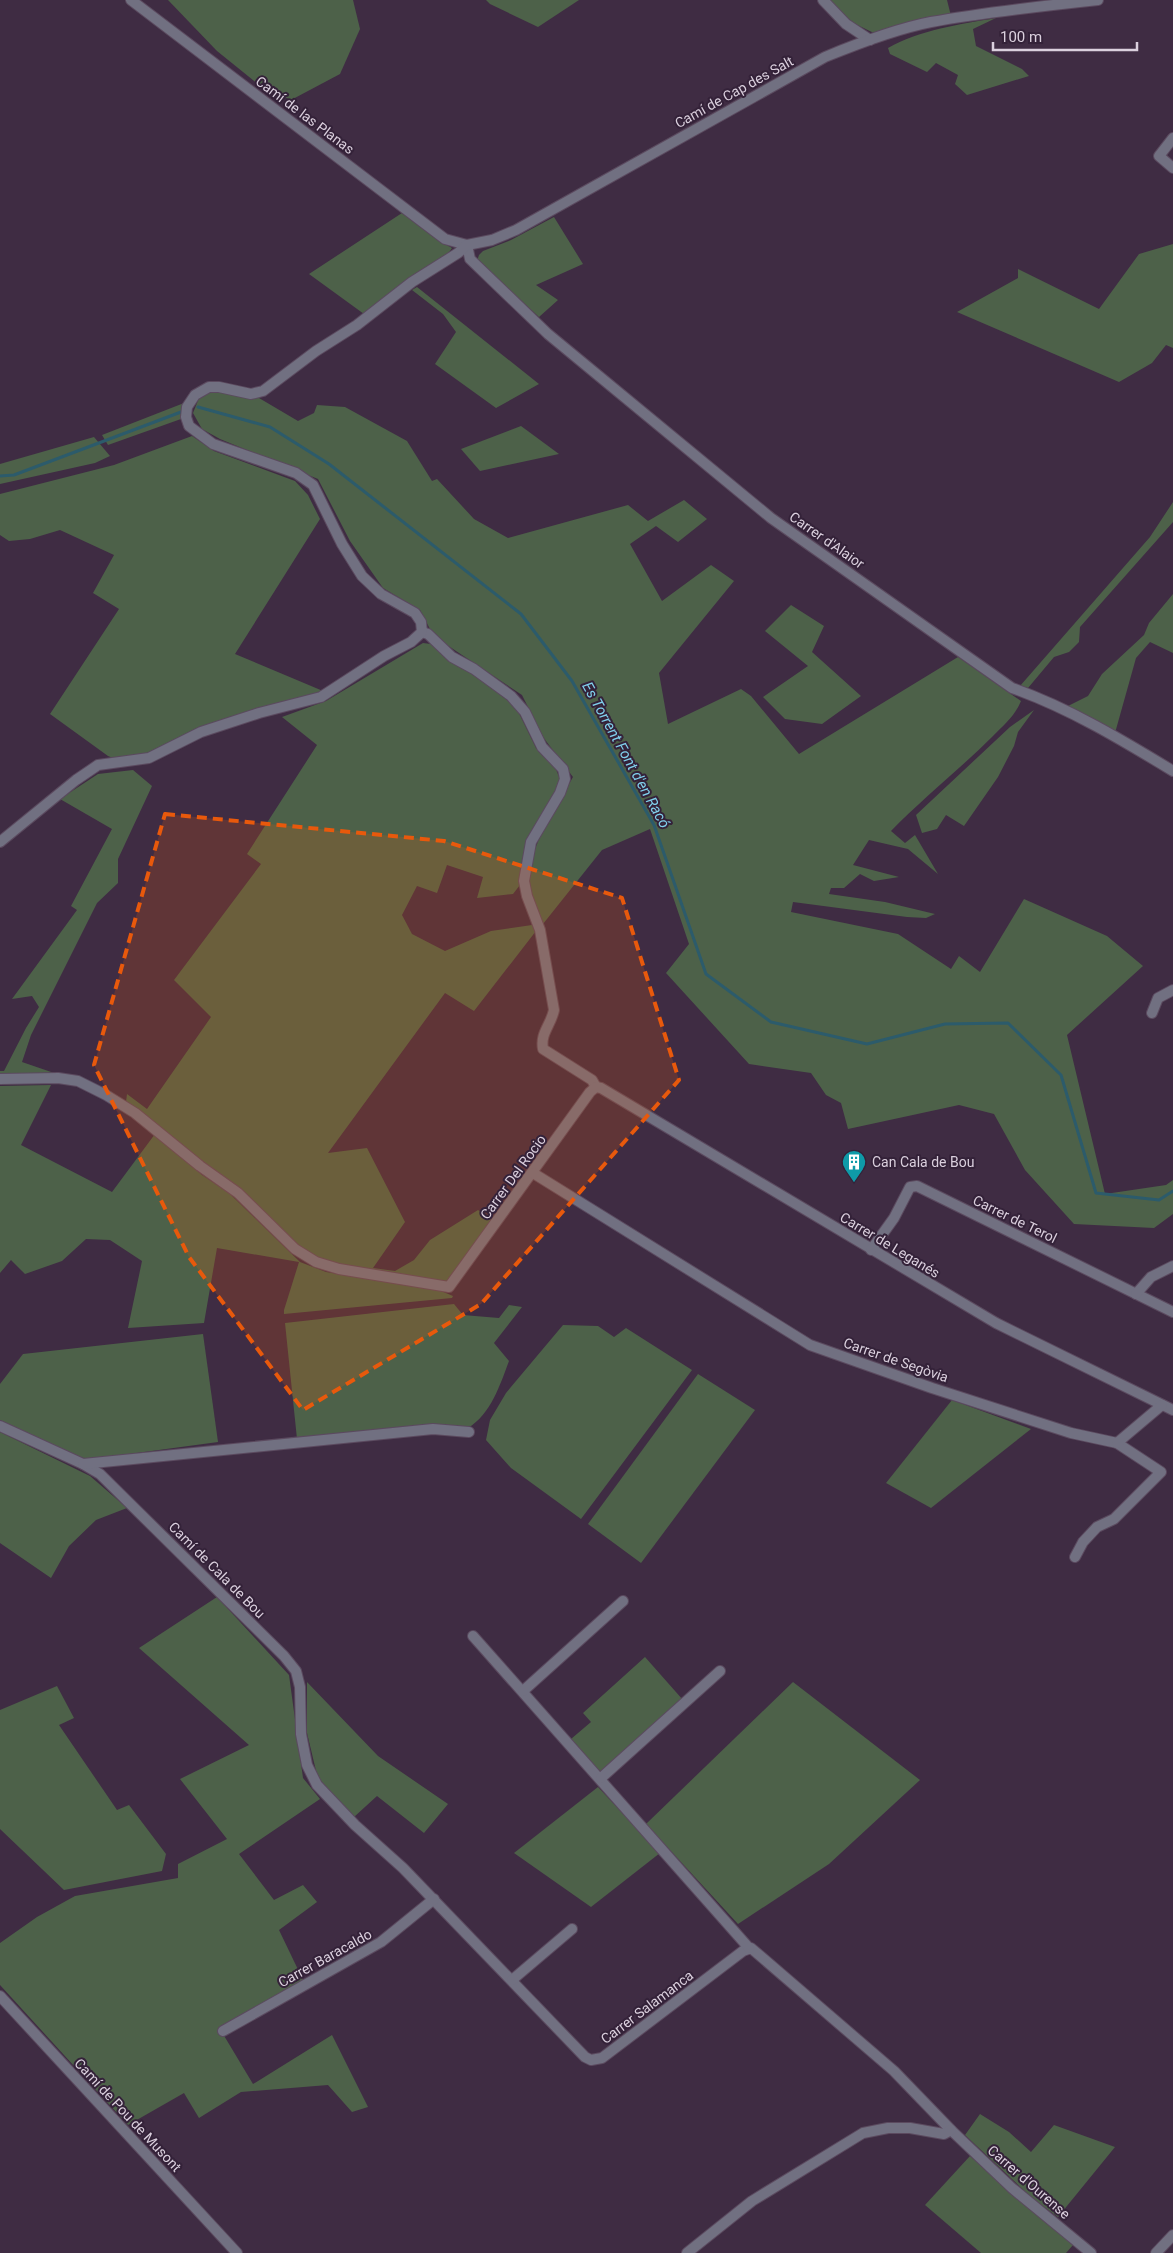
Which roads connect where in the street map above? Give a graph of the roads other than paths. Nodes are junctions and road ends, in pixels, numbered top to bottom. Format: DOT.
graph roads {
  1 [pos="131,0"];
  2 [pos="823,0"];
  3 [pos="1098,0"];
  4 [pos="870,40"];
  5 [pos="1173,138"];
  6 [pos="1173,168"];
  7 [pos="467,245"];
  8 [pos="422,632"];
  9 [pos="1173,771"];
  10 [pos="0,842"];
  11 [pos="1173,990"];
  12 [pos="1152,1013"];
  13 [pos="0,1079"];
  14 [pos="598,1088"];
  15 [pos="533,1173"];
  16 [pos="871,1250"];
  17 [pos="1173,1266"];
  18 [pos="1136,1294"];
  19 [pos="1173,1312"];
  20 [pos="1162,1404"];
  21 [pos="1173,1410"];
  22 [pos="0,1426"];
  23 [pos="469,1432"];
  24 [pos="1116,1443"];
  25 [pos="83,1464"];
  26 [pos="1075,1557"];
  27 [pos="623,1601"];
  28 [pos="474,1636"];
  29 [pos="720,1671"];
  30 [pos="523,1691"];
  31 [pos="601,1778"];
  32 [pos="328,1798"];
  33 [pos="434,1899"];
  34 [pos="572,1929"];
  35 [pos="749,1948"];
  36 [pos="512,1980"];
  37 [pos="0,1996"];
  38 [pos="223,2031"];
  39 [pos="951,2130"];
  40 [pos="1173,2235"];
  41 [pos="237,2253"];
  42 [pos="687,2253"];
  43 [pos="1091,2253"];
  44 [pos="1156,2253"];
  1 -- 7 [label="street, Camí de las Planas"];
  2 -- 4 [label="street"];
  3 -- 4 [label="street, Camí de Cap des Salt"];
  4 -- 7 [label="street, Camí de Cap des Salt"];
  5 -- 6 [label="street"];
  7 -- 8 [label="street, Camí de Cap des Salt"];
  7 -- 9 [label="street, Carrer d'Alaior"];
  8 -- 10 [label="street"];
  8 -- 14 [label="street, Carrer de Leganés"];
  11 -- 12 [label="street"];
  13 -- 15 [label="street, Carrer Del Rocio"];
  14 -- 15 [label="street, Carrer Del Rocio"];
  14 -- 16 [label="street, Carrer de Leganés"];
  15 -- 24 [label="street, Carrer de Segòvia"];
  16 -- 18 [label="street, Carrer de Terol"];
  16 -- 20 [label="street, Carrer de Leganés"];
  17 -- 18 [label="street"];
  18 -- 19 [label="street, Carrer de Terol"];
  20 -- 21 [label="street, Carrer de Leganés"];
  20 -- 24 [label="street"];
  22 -- 25 [label="street, Camí de Cala de Bou"];
  23 -- 25 [label="street"];
  24 -- 26 [label="street, Carrer de Segòvia"];
  25 -- 32 [label="street, Camí de Cala de Bou"];
  27 -- 30 [label="street"];
  28 -- 30 [label="street"];
  29 -- 31 [label="street"];
  30 -- 31 [label="street"];
  31 -- 35 [label="street"];
  32 -- 33 [label="street, Carrer Salamanca"];
  33 -- 36 [label="street, Carrer Salamanca"];
  33 -- 38 [label="street, Carrer Baracaldo"];
  34 -- 36 [label="street"];
  35 -- 36 [label="street, Carrer Salamanca"];
  35 -- 39 [label="street"];
  37 -- 41 [label="street, Camí de Pou de Musont"];
  39 -- 42 [label="street"];
  39 -- 43 [label="street, Carrer d'Ourense"];
  40 -- 44 [label="street"];
}
